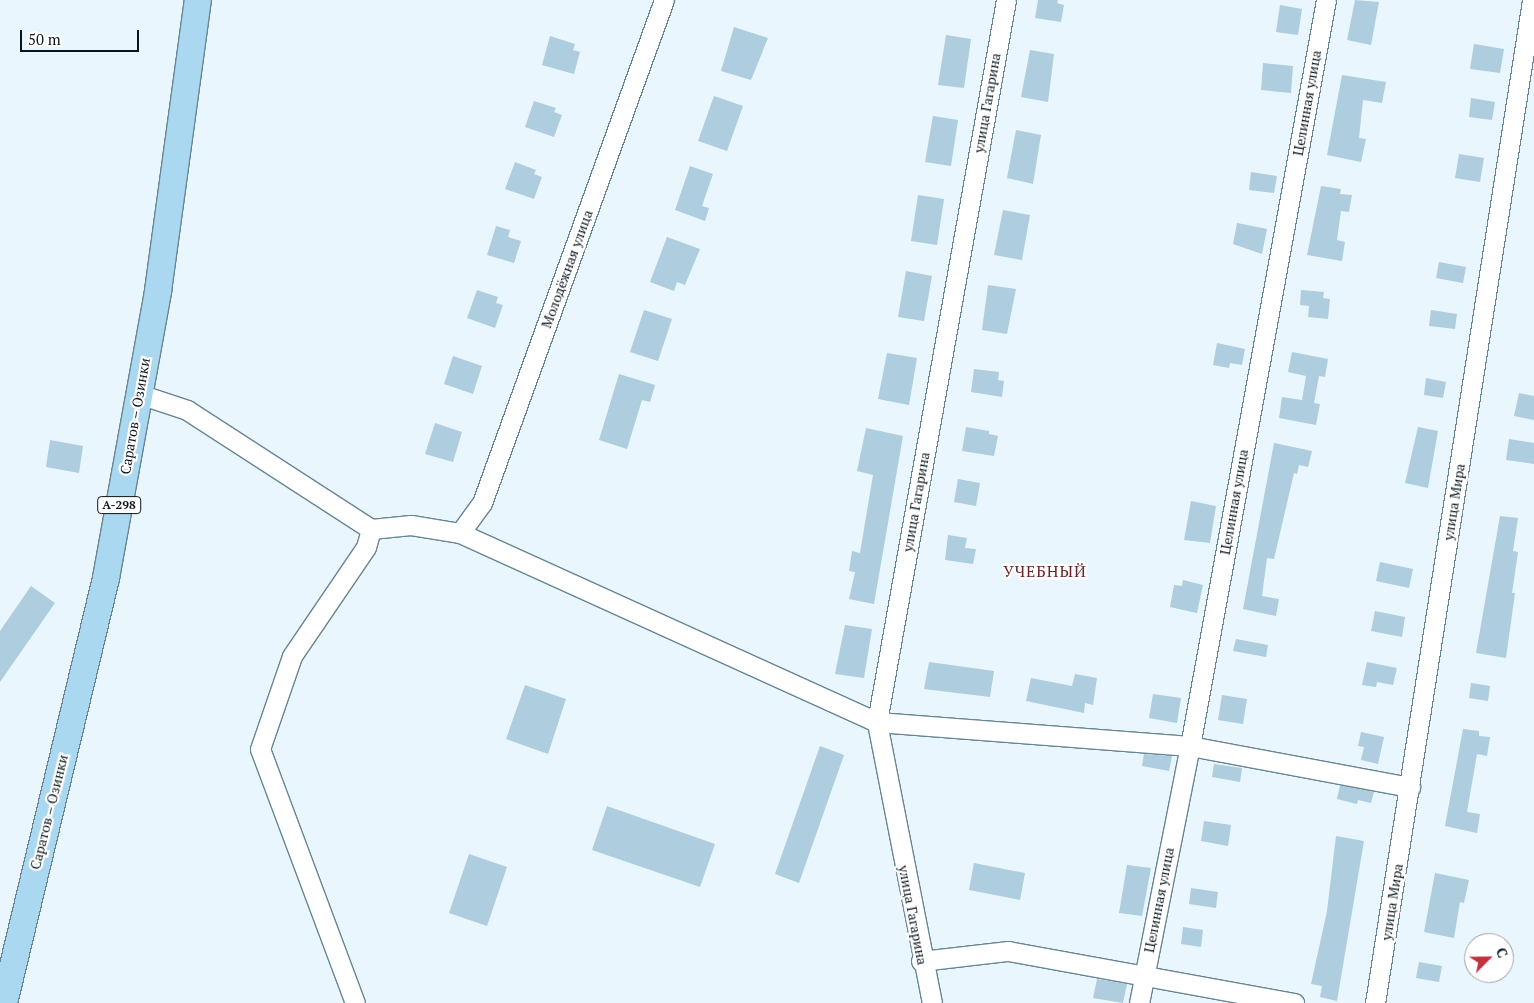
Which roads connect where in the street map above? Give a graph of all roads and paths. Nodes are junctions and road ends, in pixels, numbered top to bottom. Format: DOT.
graph roads {
  1 [pos="198,0"];
  2 [pos="664,0"];
  3 [pos="1006,0"];
  4 [pos="1326,0"];
  5 [pos="1532,0"];
  6 [pos="139,394"];
  7 [pos="371,529"];
  8 [pos="460,533"];
  9 [pos="877,722"];
  10 [pos="1190,746"];
  11 [pos="1410,787"];
  12 [pos="921,960"];
  13 [pos="1144,978"];
  14 [pos="4,1003"];
  15 [pos="354,1003"];
  16 [pos="932,1003"];
  17 [pos="1139,1003"];
  18 [pos="1294,1003"];
  19 [pos="1375,1003"];
  1 -- 6 [label="highway, Саратов – Озинки / А-298"];
  2 -- 8 [label="street, Молодёжная улица"];
  3 -- 9 [label="street, улица Гагарина"];
  4 -- 10 [label="street, Целинная улица"];
  5 -- 11 [label="street, улица Мира"];
  6 -- 7 [label="street"];
  6 -- 14 [label="highway, Саратов – Озинки / А-298"];
  7 -- 8 [label="street"];
  7 -- 15 [label="street"];
  8 -- 9 [label="street"];
  9 -- 10 [label="street"];
  9 -- 12 [label="street, улица Гагарина"];
  10 -- 11 [label="street"];
  10 -- 13 [label="street, Целинная улица"];
  11 -- 19 [label="street, улица Мира"];
  12 -- 13 [label="street"];
  12 -- 16 [label="street, улица Гагарина"];
  13 -- 17 [label="street, Целинная улица"];
  13 -- 18 [label="street"];
}
